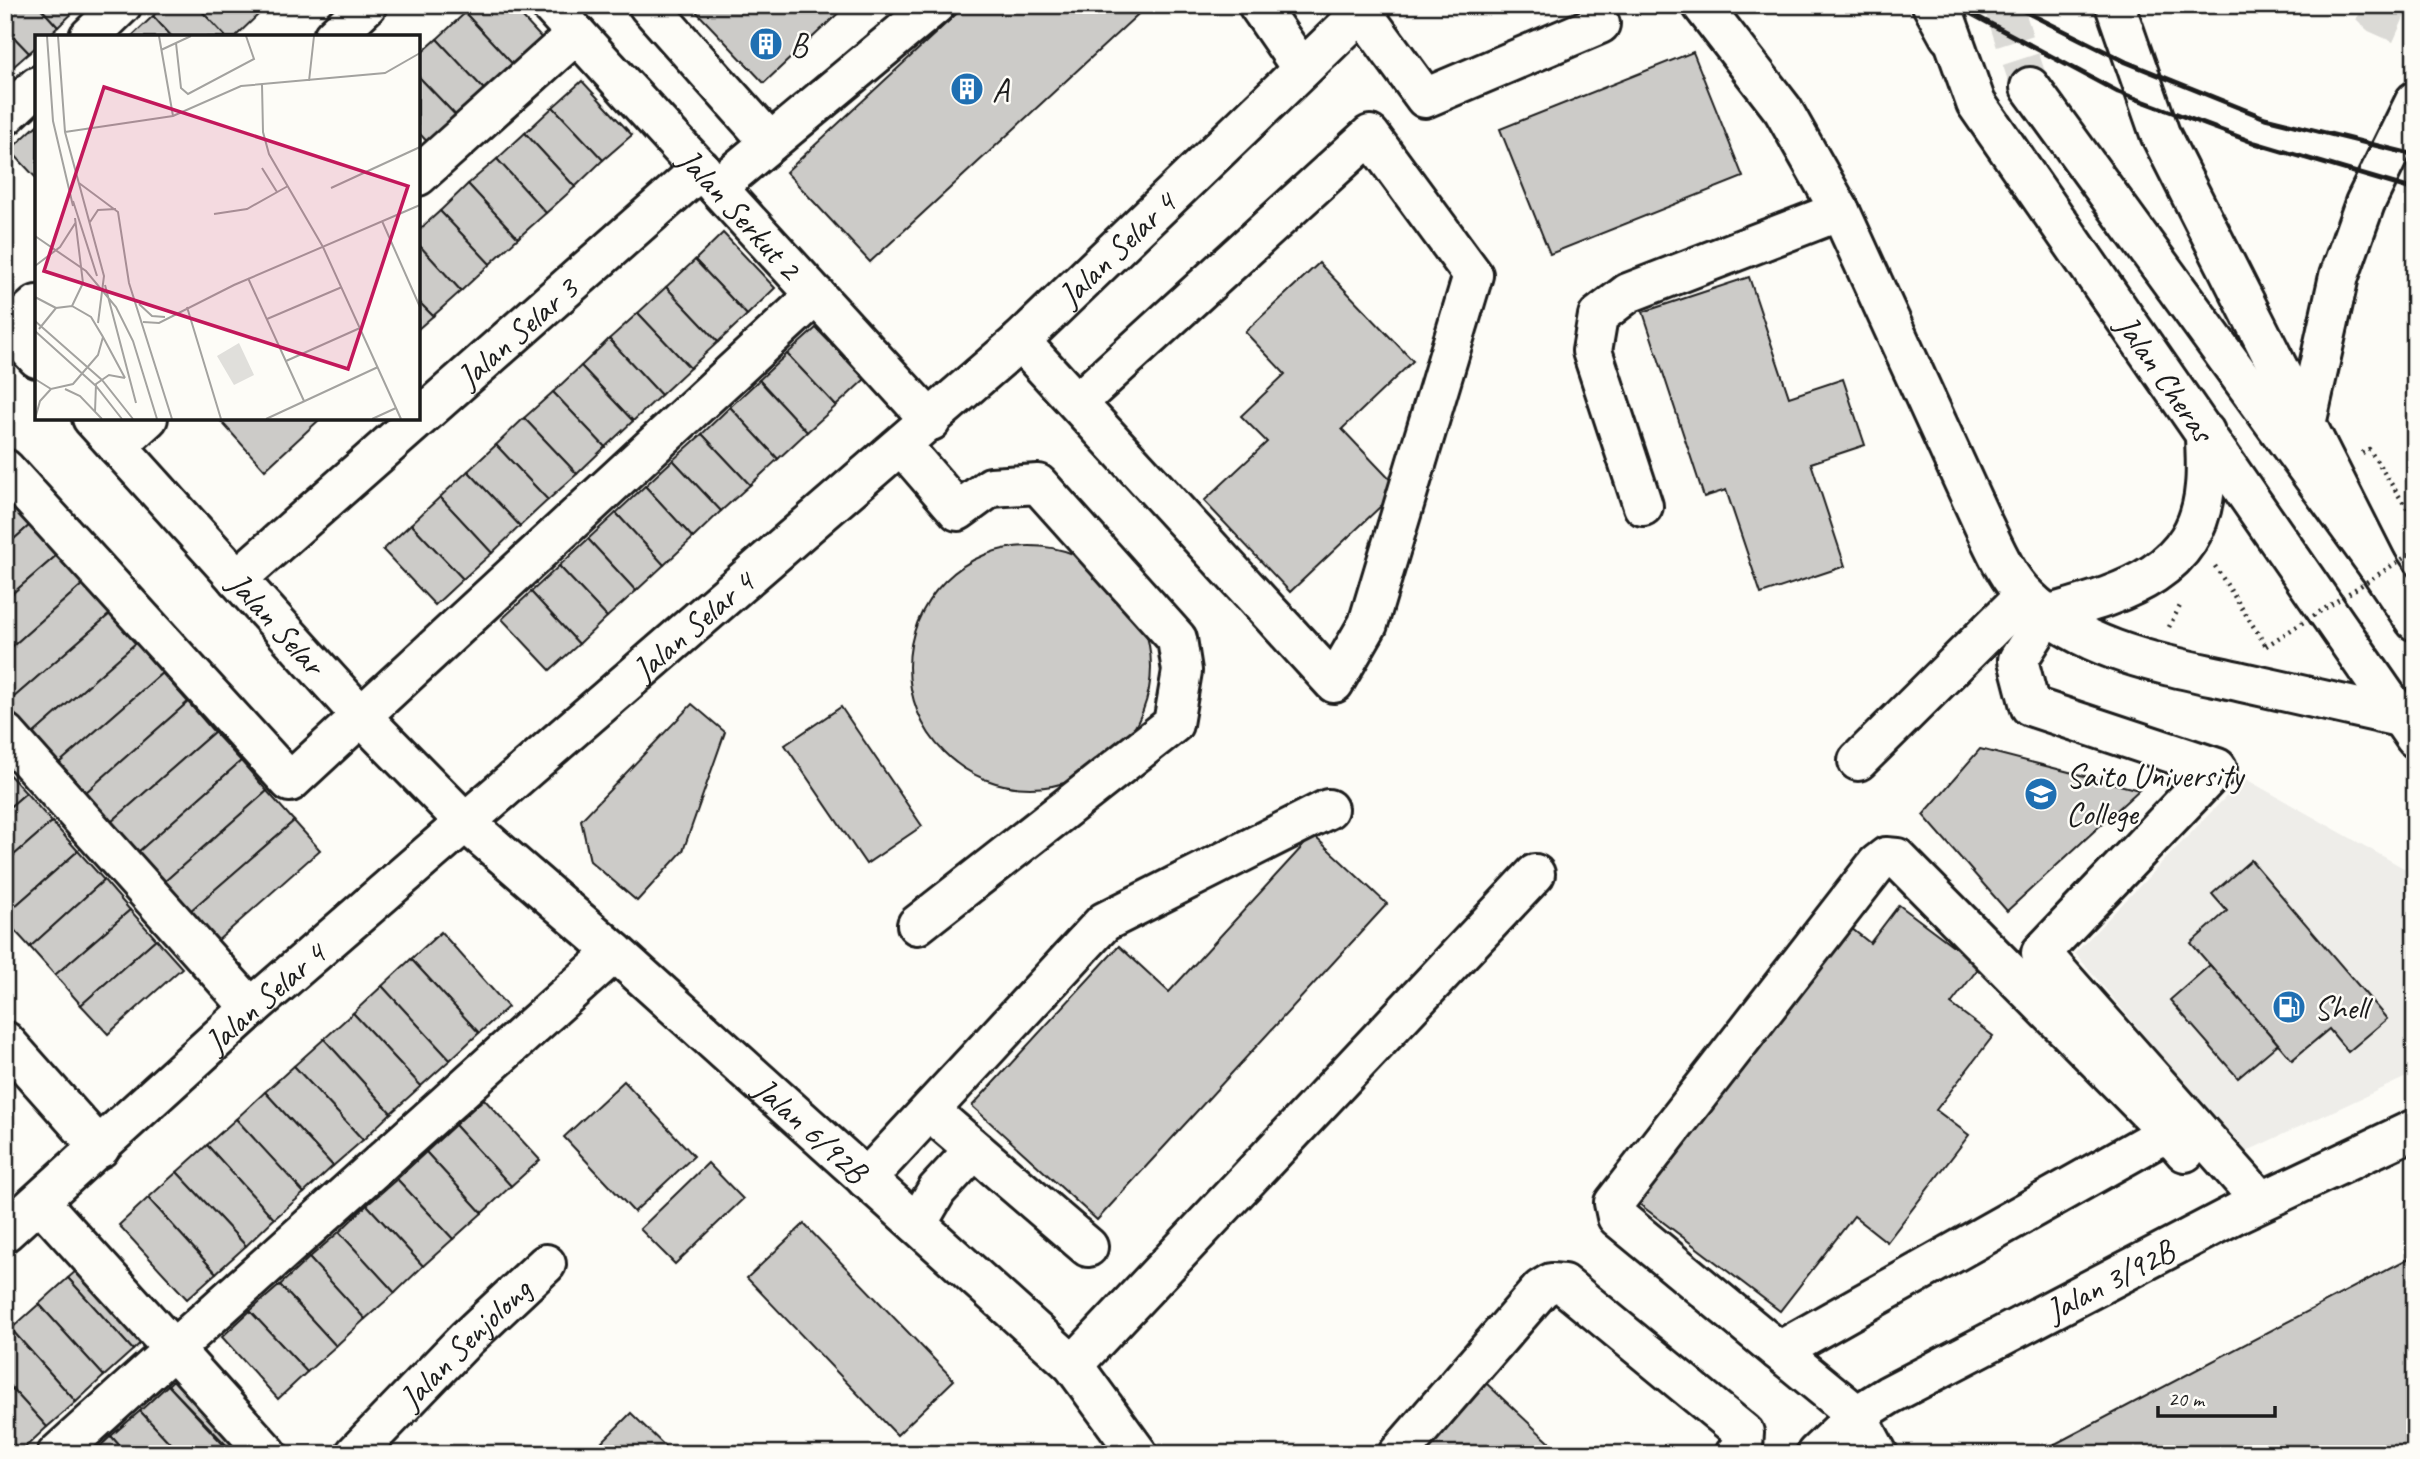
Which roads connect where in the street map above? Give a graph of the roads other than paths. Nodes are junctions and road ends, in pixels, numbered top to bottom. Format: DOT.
graph roads {
  1 [pos="122,5"];
  2 [pos="367,5"];
  3 [pos="550,5"];
  4 [pos="648,5"];
  5 [pos="935,5"];
  6 [pos="1258,5"];
  7 [pos="1703,5"];
  8 [pos="2115,5"];
  9 [pos="1365,9"];
  10 [pos="1940,15"];
  11 [pos="1600,24"];
  12 [pos="576,34"];
  13 [pos="91,35"];
  14 [pos="334,35"];
  15 [pos="1303,69"];
  16 [pos="2030,87"];
  17 [pos="35,88"];
  18 [pos="2415,101"];
  19 [pos="5,116"];
  20 [pos="770,142"];
  21 [pos="420,174"];
  22 [pos="709,178"];
  23 [pos="1840,211"];
  24 [pos="816,295"];
  25 [pos="17,319"];
  26 [pos="1020,341"];
  27 [pos="35,354"];
  28 [pos="1077,403"];
  29 [pos="94,420"];
  30 [pos="146,420"];
  31 [pos="2307,420"];
  32 [pos="931,421"];
  33 [pos="2205,432"];
  34 [pos="117,446"];
  35 [pos="902,446"];
  36 [pos="5,470"];
  37 [pos="1643,506"];
  38 [pos="2378,566"];
  39 [pos="237,579"];
  40 [pos="2036,605"];
  41 [pos="2415,621"];
  42 [pos="363,718"];
  43 [pos="2409,728"];
  44 [pos="5,733"];
  45 [pos="1858,761"];
  46 [pos="1328,809"];
  47 [pos="467,824"];
  48 [pos="1535,874"];
  49 [pos="917,925"];
  50 [pos="615,953"];
  51 [pos="251,1008"];
  52 [pos="5,1041"];
  53 [pos="931,1112"];
  54 [pos="2415,1129"];
  55 [pos="2168,1132"];
  56 [pos="100,1148"];
  57 [pos="973,1151"];
  58 [pos="866,1179"];
  59 [pos="40,1202"];
  60 [pos="2249,1207"];
  61 [pos="917,1224"];
  62 [pos="5,1232"];
  63 [pos="1088,1247"];
  64 [pos="546,1264"];
  65 [pos="173,1349"];
  66 [pos="1779,1350"];
  67 [pos="1073,1366"];
  68 [pos="1857,1415"];
  69 [pos="57,1454"];
  70 [pos="268,1454"];
  71 [pos="355,1454"];
  72 [pos="1138,1454"];
  73 [pos="1398,1454"];
  74 [pos="1735,1454"];
  75 [pos="1816,1454"];
  76 [pos="1878,1454"];
  1 -- 13 [label="main road"];
  2 -- 14 [label="main road"];
  3 -- 12 [label="main road, Jalan Serkut 2"];
  4 -- 20 [label="main road"];
  5 -- 20 [label="main road, Jalan Selar 3"];
  6 -- 15 [label="main road"];
  7 -- 23 [label="main road"];
  8 -- 31 [label="main road"];
  9 -- 11 [label="main road"];
  9 -- 15 [label="main road, Jalan Selar 4"];
  10 -- 33 [label="main road, Jalan Cheras"];
  12 -- 21 [label="main road"];
  12 -- 22 [label="main road, Jalan Serkut 2"];
  15 -- 26 [label="main road, Jalan Selar 4"];
  16 -- 38 [label="main road"];
  17 -- 19 [label="main road"];
  18 -- 31 [label="main road"];
  20 -- 22 [label="main road, Jalan Selar 3"];
  22 -- 24 [label="main road, Jalan Serkut 2"];
  22 -- 39 [label="main road, Jalan Selar 3"];
  23 -- 37 [label="main road"];
  23 -- 40 [label="main road"];
  24 -- 32 [label="main road, Jalan Serkut 2"];
  24 -- 42 [label="main road"];
  25 -- 27 [label="main road"];
  26 -- 28 [label="main road"];
  26 -- 32 [label="main road, Jalan Selar 4"];
  28 -- 28 [label="main road"];
  29 -- 34 [label="main road, Jalan Selar"];
  30 -- 34 [label="main road"];
  31 -- 38 [label="main road"];
  32 -- 35 [label="main road, Jalan Selar 4"];
  33 -- 40 [label="main road"];
  33 -- 43 [label="main road, Jalan Cheras"];
  34 -- 39 [label="main road, Jalan Selar"];
  35 -- 47 [label="main road, Jalan Selar 4"];
  35 -- 49 [label="main road"];
  36 -- 42 [label="main road"];
  38 -- 41 [label="main road"];
  39 -- 42 [label="main road, Jalan Selar"];
  40 -- 43 [label="main road"];
  40 -- 45 [label="main road"];
  40 -- 60 [label="main road"];
  42 -- 47 [label="main road, Jalan Selar"];
  44 -- 51 [label="main road"];
  46 -- 53 [label="main road"];
  47 -- 50 [label="main road, Jalan 6/92B"];
  47 -- 51 [label="main road, Jalan Selar 4"];
  48 -- 67 [label="main road"];
  50 -- 58 [label="main road, Jalan 6/92B"];
  50 -- 65 [label="main road"];
  51 -- 56 [label="main road, Jalan Selar 4"];
  52 -- 56 [label="main road"];
  53 -- 57 [label="main road"];
  53 -- 58 [label="main road"];
  54 -- 60 [label="main road, Jalan 3/92B"];
  55 -- 60 [label="main road"];
  55 -- 66 [label="main road"];
  55 -- 66 [label="main road"];
  56 -- 59 [label="main road, Jalan Selar 4"];
  57 -- 61 [label="main road"];
  57 -- 63 [label="main road"];
  58 -- 61 [label="main road, Jalan 6/92B"];
  59 -- 62 [label="main road, Jalan Selar 4"];
  59 -- 65 [label="main road"];
  60 -- 68 [label="main road, Jalan 3/92B"];
  61 -- 67 [label="main road, Jalan 6/92B"];
  64 -- 71 [label="main road, Jalan Senjolong"];
  65 -- 69 [label="main road"];
  65 -- 70 [label="main road"];
  66 -- 68 [label="main road"];
  67 -- 72 [label="main road, Jalan 6/92B"];
  68 -- 75 [label="main road, Jalan 3/92B"];
  68 -- 76 [label="main road"];
  73 -- 74 [label="main road"];
}
